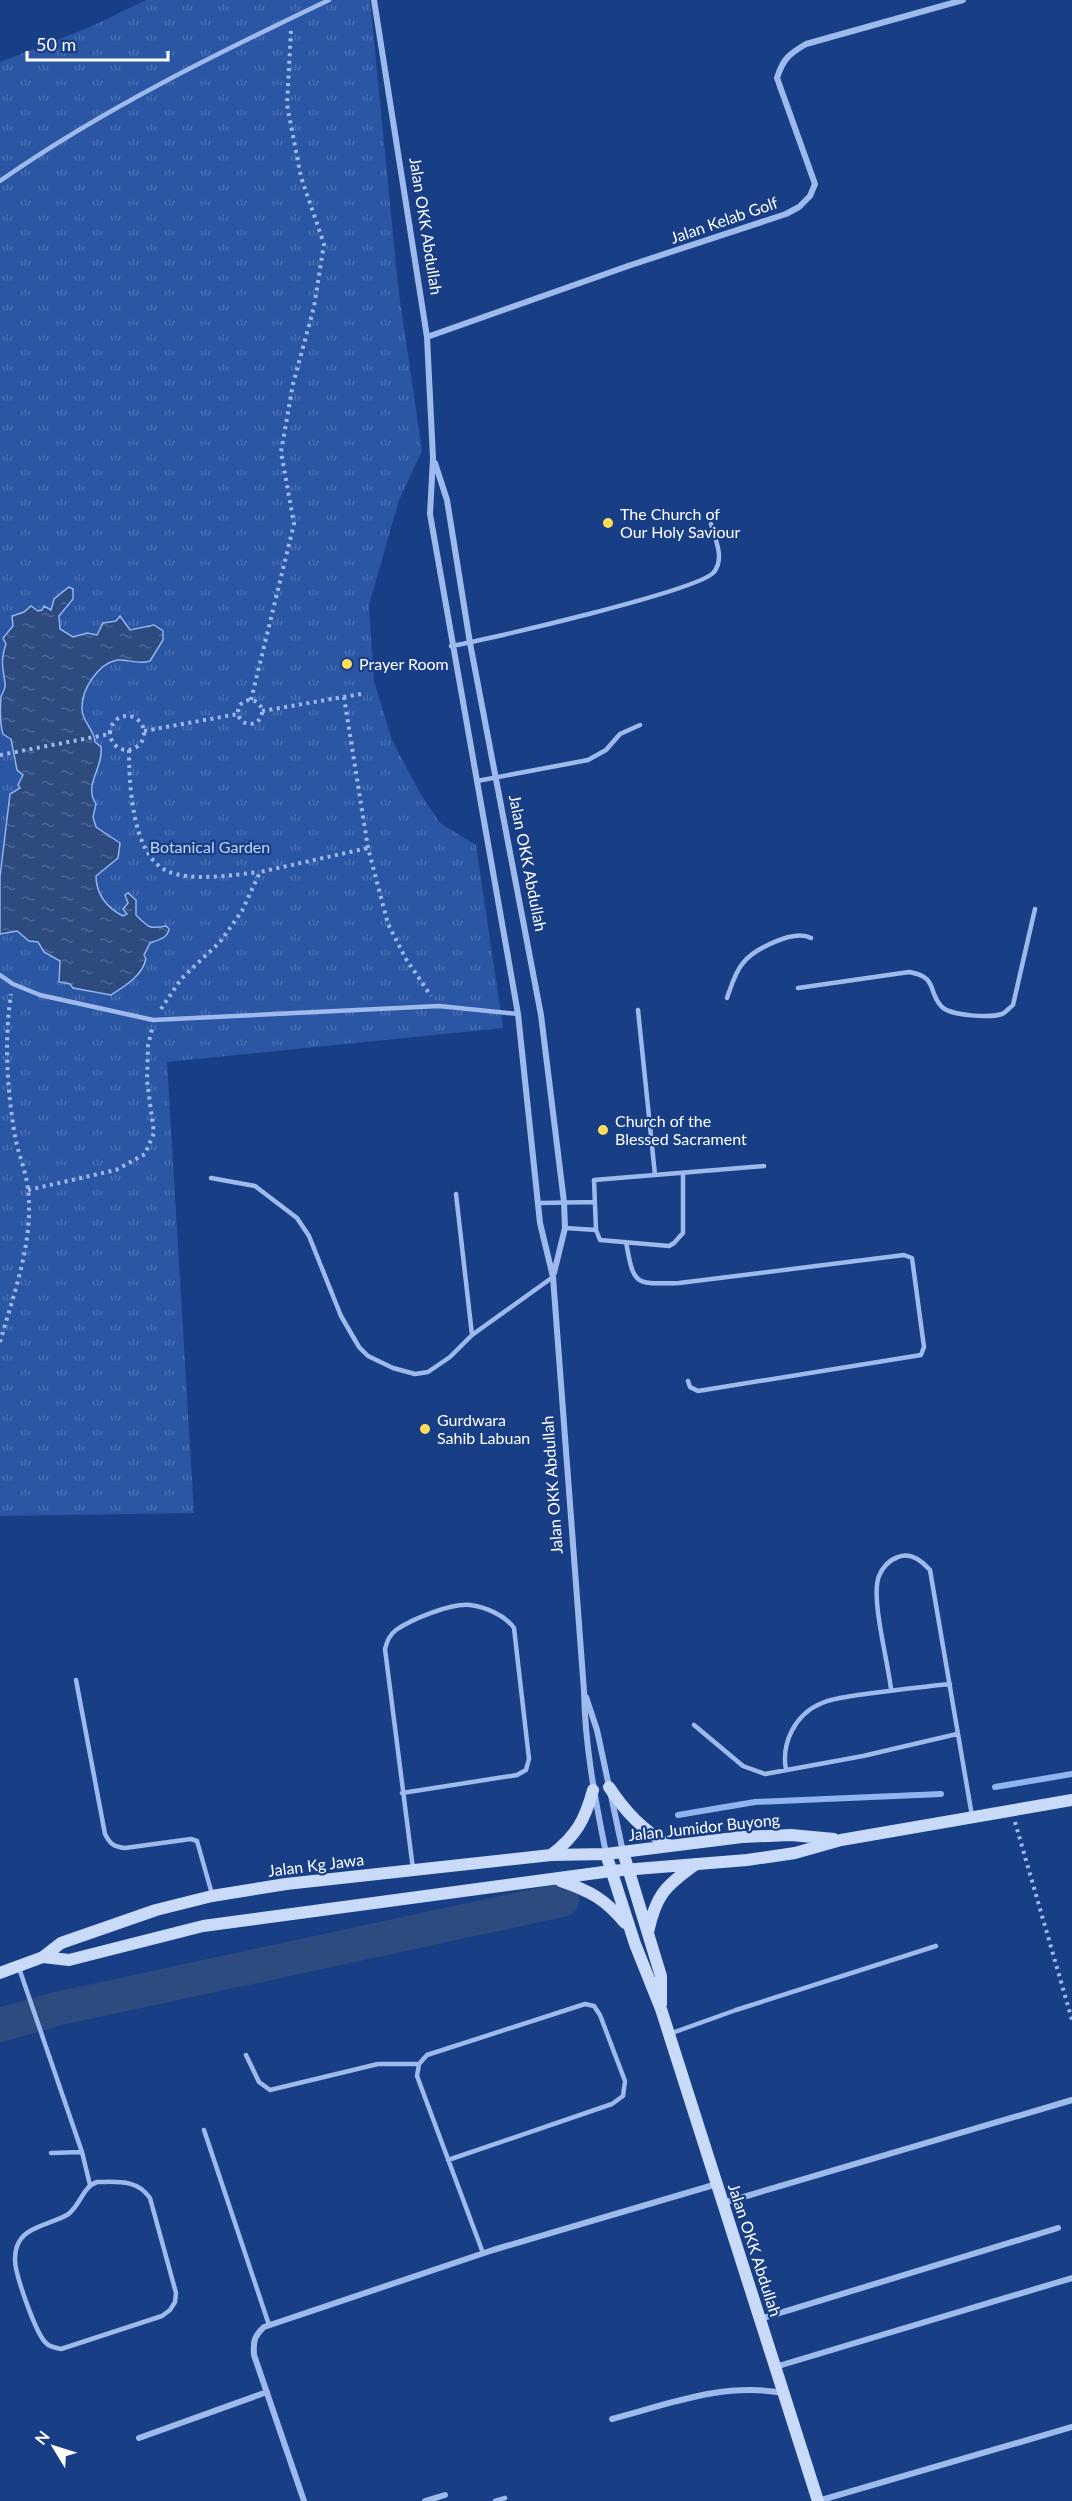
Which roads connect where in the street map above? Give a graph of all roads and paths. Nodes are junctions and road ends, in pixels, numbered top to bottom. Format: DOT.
graph roads {
  1 [pos="328,0"];
  2 [pos="374,0"];
  3 [pos="963,0"];
  4 [pos="292,18"];
  5 [pos="0,181"];
  6 [pos="427,337"];
  7 [pos="433,458"];
  8 [pos="711,524"];
  9 [pos="470,643"];
  10 [pos="451,646"];
  11 [pos="361,694"];
  12 [pos="344,697"];
  13 [pos="251,700"];
  14 [pos="262,711"];
  15 [pos="238,714"];
  16 [pos="640,725"];
  17 [pos="144,731"];
  18 [pos="110,734"];
  19 [pos="129,750"];
  20 [pos="0,755"];
  21 [pos="495,779"];
  22 [pos="476,782"];
  23 [pos="260,872"];
  24 [pos="1035,909"];
  25 [pos="811,938"];
  26 [pos="0,975"];
  27 [pos="13,984"];
  28 [pos="798,988"];
  29 [pos="727,998"];
  30 [pos="439,1006"];
  31 [pos="638,1010"];
  32 [pos="518,1014"];
  33 [pos="764,1166"];
  34 [pos="683,1173"];
  35 [pos="655,1175"];
  36 [pos="211,1178"];
  37 [pos="456,1194"];
  38 [pos="564,1202"];
  39 [pos="595,1202"];
  40 [pos="539,1203"];
  41 [pos="565,1228"];
  42 [pos="596,1230"];
  43 [pos="626,1242"];
  44 [pos="553,1277"];
  45 [pos="472,1335"];
  46 [pos="0,1342"];
  47 [pos="688,1381"];
  48 [pos="76,1680"];
  49 [pos="950,1684"];
  50 [pos="891,1690"];
  51 [pos="584,1691"];
  52 [pos="693,1725"];
  53 [pos="957,1734"];
  54 [pos="786,1770"];
  55 [pos="609,1787"];
  56 [pos="593,1790"];
  57 [pos="402,1793"];
  58 [pos="1072,1800"];
  59 [pos="1011,1810"];
  60 [pos="972,1818"];
  61 [pos="841,1840"];
  62 [pos="670,1846"];
  63 [pos="623,1852"];
  64 [pos="606,1854"];
  65 [pos="551,1855"];
  66 [pos="697,1864"];
  67 [pos="413,1869"];
  68 [pos="628,1870"];
  69 [pos="611,1871"];
  70 [pos="558,1880"];
  71 [pos="212,1896"];
  72 [pos="630,1928"];
  73 [pos="647,1934"];
  74 [pos="936,1946"];
  75 [pos="43,1957"];
  76 [pos="18,1966"];
  77 [pos="0,1973"];
  78 [pos="661,2009"];
  79 [pos="1072,2020"];
  80 [pos="669,2034"];
  81 [pos="246,2055"];
  82 [pos="419,2064"];
  83 [pos="1072,2100"];
  84 [pos="204,2130"];
  85 [pos="82,2152"];
  86 [pos="51,2153"];
  87 [pos="448,2160"];
  88 [pos="717,2184"];
  89 [pos="90,2185"];
  90 [pos="723,2203"];
  91 [pos="1058,2228"];
  92 [pos="483,2253"];
  93 [pos="1072,2278"];
  94 [pos="759,2319"];
  95 [pos="269,2325"];
  96 [pos="775,2367"];
  97 [pos="267,2392"];
  98 [pos="783,2393"];
  99 [pos="612,2419"];
  100 [pos="1072,2427"];
  101 [pos="139,2438"];
  102 [pos="445,2495"];
  103 [pos="505,2498"];
  104 [pos="304,2501"];
  105 [pos="424,2501"];
  106 [pos="495,2501"];
  107 [pos="818,2501"];
  1 -- 4 [label="lane"];
  2 -- 6 [label="street, Jalan OKK Abdullah"];
  3 -- 6 [label="street, Jalan Kelab Golf"];
  4 -- 5 [label="lane"];
  4 -- 13 [label="path"];
  6 -- 7 [label="street, Jalan OKK Abdullah"];
  7 -- 9 [label="street, Jalan OKK Abdullah"];
  7 -- 10 [label="street, Jalan OKK Abdullah"];
  8 -- 9 [label="lane"];
  9 -- 10 [label="lane"];
  9 -- 21 [label="street, Jalan OKK Abdullah"];
  10 -- 22 [label="street, Jalan OKK Abdullah"];
  11 -- 12 [label="path"];
  12 -- 14 [label="path"];
  12 -- 30 [label="path"];
  13 -- 14 [label="path"];
  13 -- 15 [label="path"];
  14 -- 15 [label="path"];
  15 -- 17 [label="path"];
  16 -- 21 [label="lane"];
  17 -- 18 [label="path"];
  17 -- 19 [label="path"];
  18 -- 19 [label="path"];
  18 -- 20 [label="path"];
  19 -- 23 [label="path"];
  21 -- 22 [label="lane"];
  21 -- 38 [label="street, Jalan OKK Abdullah"];
  22 -- 32 [label="street, Jalan OKK Abdullah"];
  24 -- 28 [label="lane"];
  25 -- 29 [label="lane"];
  26 -- 27 [label="lane"];
  27 -- 30 [label="lane"];
  27 -- 46 [label="path"];
  30 -- 32 [label="lane"];
  31 -- 35 [label="lane"];
  32 -- 40 [label="street, Jalan OKK Abdullah"];
  33 -- 34 [label="lane"];
  34 -- 35 [label="lane"];
  34 -- 43 [label="lane"];
  35 -- 39 [label="lane"];
  36 -- 45 [label="lane"];
  37 -- 45 [label="lane"];
  38 -- 39 [label="lane"];
  38 -- 40 [label="lane"];
  38 -- 41 [label="street, Jalan OKK Abdullah"];
  39 -- 42 [label="lane"];
  40 -- 44 [label="street, Jalan OKK Abdullah"];
  41 -- 42 [label="lane"];
  41 -- 44 [label="street, Jalan OKK Abdullah"];
  42 -- 43 [label="lane"];
  43 -- 47 [label="lane"];
  44 -- 45 [label="lane"];
  44 -- 51 [label="street, Jalan OKK Abdullah"];
  48 -- 71 [label="lane"];
  49 -- 50 [label="lane"];
  49 -- 50 [label="lane"];
  49 -- 53 [label="lane"];
  50 -- 54 [label="lane"];
  51 -- 55 [label="street, Jalan OKK Abdullah"];
  51 -- 56 [label="street, Jalan OKK Abdullah"];
  52 -- 54 [label="lane"];
  53 -- 54 [label="lane"];
  53 -- 60 [label="lane"];
  55 -- 62 [label="main road"];
  55 -- 63 [label="street, Jalan OKK Abdullah"];
  56 -- 64 [label="street, Jalan OKK Abdullah"];
  56 -- 65 [label="main road"];
  57 -- 57 [label="lane"];
  57 -- 67 [label="lane"];
  58 -- 59 [label="main road, Jalan Jumidor Buyong"];
  59 -- 60 [label="main road, Jalan Jumidor Buyong"];
  59 -- 79 [label="path"];
  60 -- 61 [label="main road, Jalan Jumidor Buyong"];
  61 -- 62 [label="main road, Jalan Jumidor Buyong"];
  61 -- 66 [label="main road, Jalan Jumidor Buyong"];
  62 -- 63 [label="main road, Jalan Jumidor Buyong"];
  63 -- 64 [label="main road, Jalan Jumidor Buyong"];
  63 -- 68 [label="main road, Jalan OKK Abdullah"];
  64 -- 65 [label="main road, Jalan Kg Jawa"];
  64 -- 69 [label="main road, Jalan OKK Abdullah"];
  65 -- 67 [label="main road, Jalan Kg Jawa"];
  66 -- 68 [label="main road, Jalan Jumidor Buyong"];
  66 -- 73 [label="main road"];
  67 -- 71 [label="main road, Jalan Kg Jawa"];
  68 -- 69 [label="main road, Jalan Jumidor Buyong"];
  68 -- 73 [label="main road, Jalan OKK Abdullah"];
  69 -- 70 [label="main road, Jalan Kg Jawa"];
  69 -- 72 [label="main road, Jalan OKK Abdullah"];
  70 -- 72 [label="main road"];
  70 -- 75 [label="main road, Jalan Kg Jawa"];
  71 -- 75 [label="main road, Jalan Kg Jawa"];
  72 -- 78 [label="main road, Jalan OKK Abdullah"];
  73 -- 78 [label="main road, Jalan OKK Abdullah"];
  74 -- 80 [label="lane"];
  75 -- 76 [label="main road, Jalan Kg Jawa"];
  76 -- 77 [label="main road, Jalan Kg Jawa"];
  76 -- 85 [label="lane"];
  78 -- 80 [label="main road, Jalan OKK Abdullah"];
  80 -- 88 [label="main road, Jalan OKK Abdullah"];
  81 -- 82 [label="lane"];
  82 -- 87 [label="lane"];
  82 -- 87 [label="lane"];
  83 -- 90 [label="street"];
  84 -- 95 [label="lane"];
  85 -- 86 [label="lane"];
  85 -- 89 [label="lane"];
  87 -- 92 [label="lane"];
  88 -- 90 [label="main road, Jalan OKK Abdullah"];
  88 -- 92 [label="street"];
  89 -- 89 [label="lane"];
  90 -- 94 [label="main road, Jalan OKK Abdullah"];
  91 -- 94 [label="street"];
  92 -- 95 [label="street"];
  93 -- 96 [label="street"];
  94 -- 96 [label="main road, Jalan OKK Abdullah"];
  95 -- 97 [label="street"];
  96 -- 98 [label="main road, Jalan OKK Abdullah"];
  97 -- 101 [label="street"];
  97 -- 104 [label="street"];
  98 -- 99 [label="street"];
  98 -- 107 [label="main road, Jalan OKK Abdullah"];
  100 -- 107 [label="street"];
  102 -- 105 [label="street"];
  103 -- 106 [label="lane"];
}
